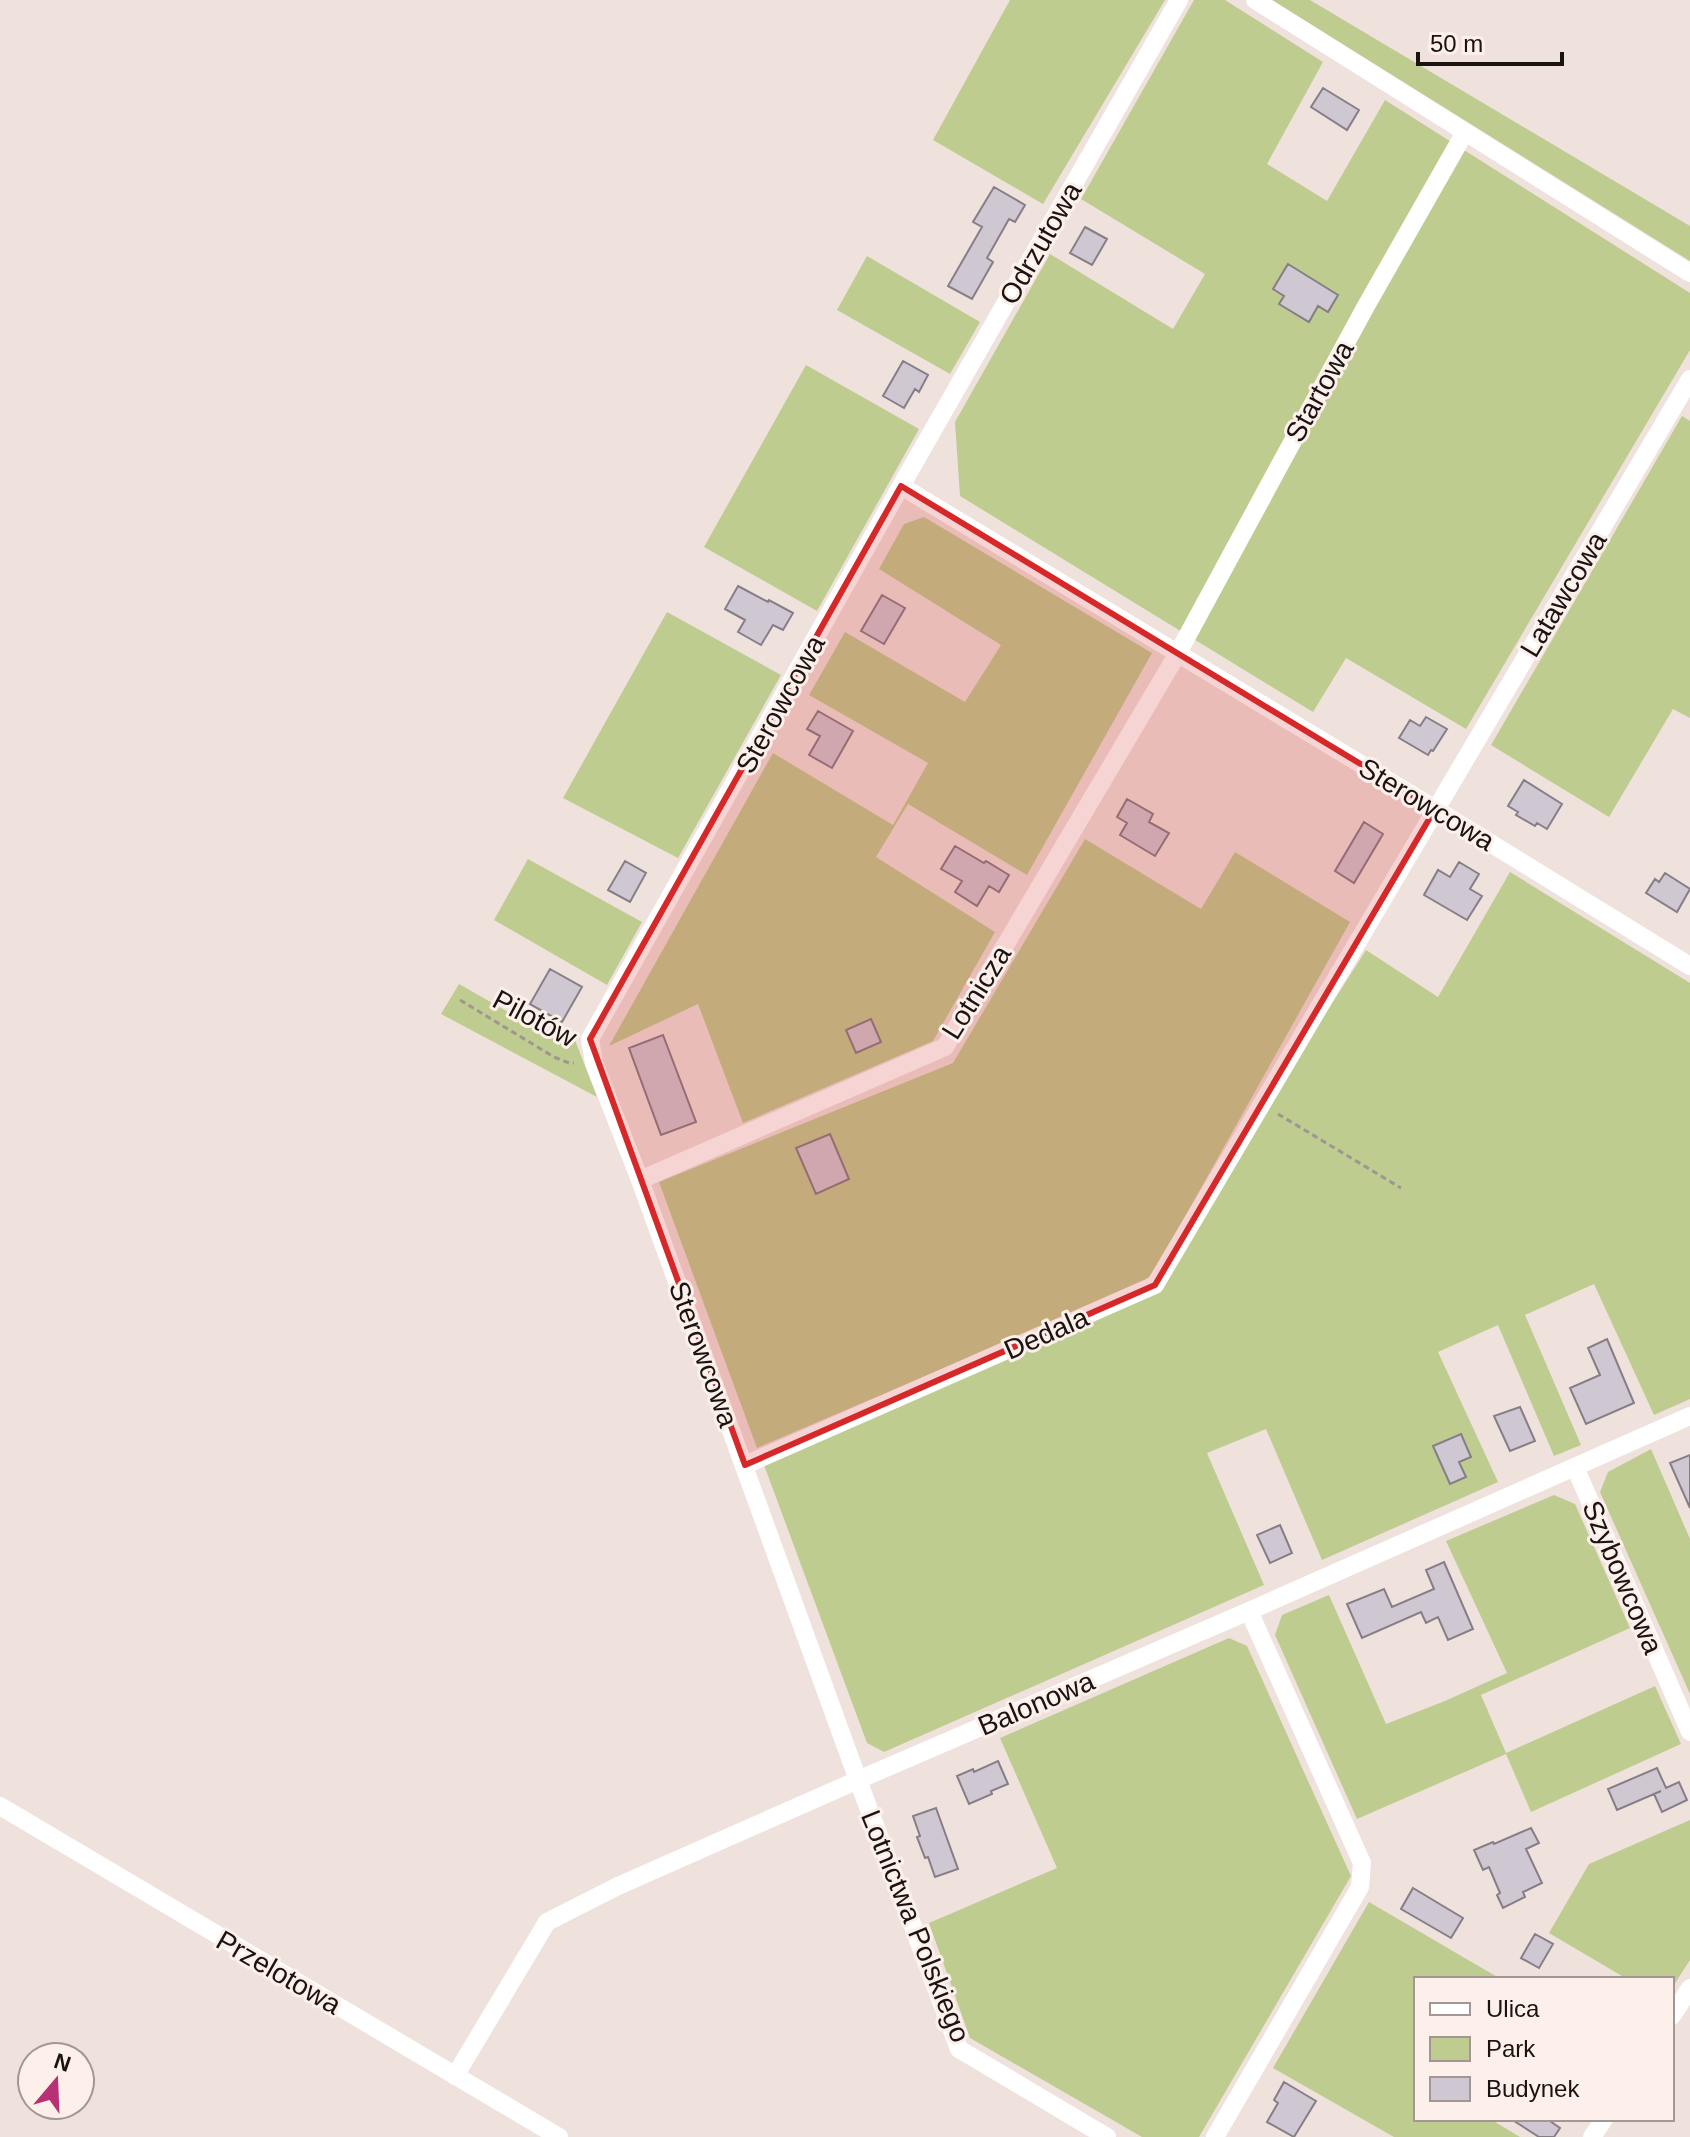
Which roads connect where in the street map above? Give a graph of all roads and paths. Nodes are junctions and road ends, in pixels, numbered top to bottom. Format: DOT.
graph roads {
  1 [pos="1179,0"];
  2 [pos="1255,0"];
  3 [pos="1465,132"];
  4 [pos="1690,273"];
  5 [pos="1690,379"];
  6 [pos="901,486"];
  7 [pos="1178,653"];
  8 [pos="1435,809"];
  9 [pos="1690,966"];
  10 [pos="460,1000"];
  11 [pos="594,1063"];
  12 [pos="1261,1104"];
  13 [pos="640,1180"];
  14 [pos="1401,1188"];
  15 [pos="1690,1416"];
  16 [pos="745,1465"];
  17 [pos="1575,1467"];
  18 [pos="1249,1611"];
  19 [pos="1690,1732"];
  20 [pos="858,1780"];
  21 [pos="0,1806"];
  22 [pos="1690,1988"];
  23 [pos="1674,2013"];
  24 [pos="455,2076"];
  25 [pos="559,2137"];
  26 [pos="1107,2137"];
  27 [pos="1215,2137"];
  1 -- 6 [label="street, Odrzutowa"];
  2 -- 3 [label="street"];
  3 -- 4 [label="street"];
  3 -- 7 [label="street, Startowa"];
  5 -- 8 [label="street, Latawcowa"];
  6 -- 7 [label="street, Sterowcowa"];
  6 -- 11 [label="street, Sterowcowa"];
  7 -- 8 [label="street, Sterowcowa"];
  7 -- 13 [label="street, Lotnicza"];
  8 -- 9 [label="street, Sterowcowa"];
  8 -- 12 [label="street, Dedala"];
  10 -- 11 [label="path, Pilotów"];
  11 -- 13 [label="street, Sterowcowa"];
  12 -- 14 [label="path"];
  12 -- 16 [label="street, Dedala"];
  13 -- 16 [label="street, Sterowcowa"];
  15 -- 17 [label="street, Balonowa"];
  16 -- 20 [label="street, Sterowcowa"];
  17 -- 18 [label="street, Balonowa"];
  17 -- 19 [label="street, Szybowcowa"];
  18 -- 20 [label="street, Balonowa"];
  18 -- 27 [label="street"];
  20 -- 24 [label="street, Balonowa"];
  20 -- 26 [label="street, Lotnictwa Polskiego"];
  21 -- 24 [label="street, Przelotowa"];
  22 -- 23 [label="street"];
  24 -- 25 [label="street, Przelotowa"];
}
